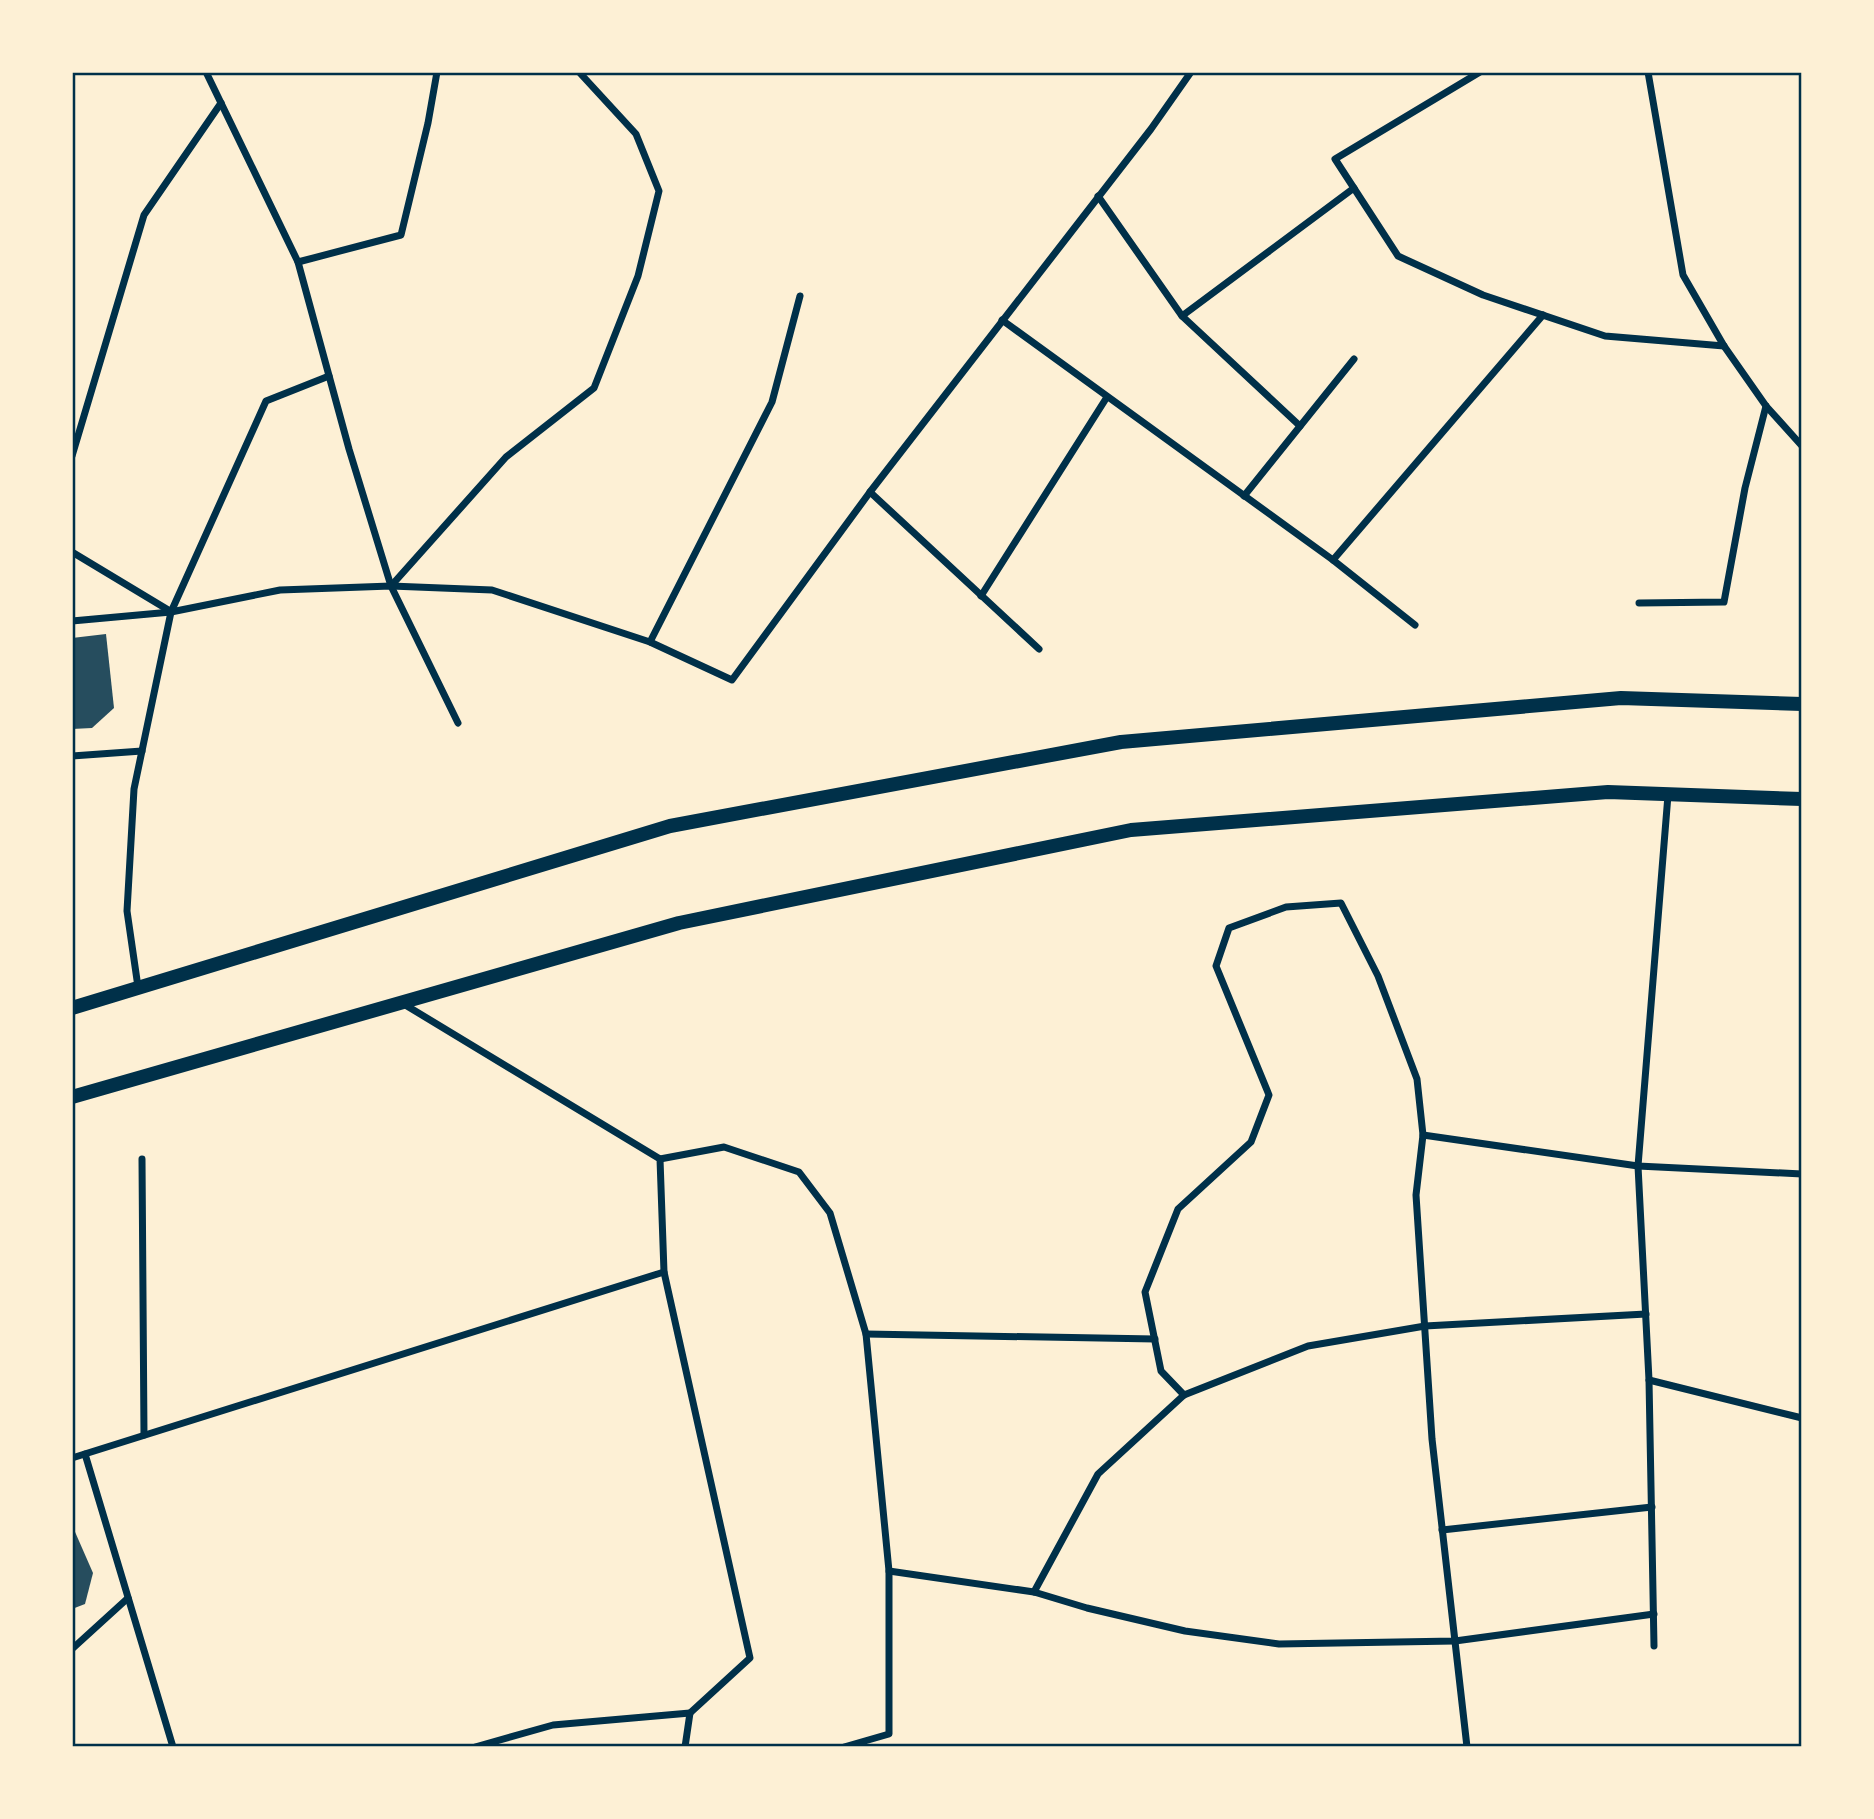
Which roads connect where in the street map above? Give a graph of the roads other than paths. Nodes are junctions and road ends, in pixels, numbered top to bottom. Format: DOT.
graph roads {
  1 [pos="206,72"];
  2 [pos="437,72"];
  3 [pos="579,72"];
  4 [pos="1191,72"];
  5 [pos="1480,72"];
  6 [pos="1648,72"];
  7 [pos="221,103"];
  8 [pos="1354,188"];
  9 [pos="1098,196"];
  10 [pos="298,262"];
  11 [pos="800,296"];
  12 [pos="1543,315"];
  13 [pos="1182,316"];
  14 [pos="1002,320"];
  15 [pos="1724,346"];
  16 [pos="1354,359"];
  17 [pos="329,376"];
  18 [pos="1107,397"];
  19 [pos="1766,406"];
  20 [pos="1300,426"];
  21 [pos="1802,446"];
  22 [pos="72,456"];
  23 [pos="870,492"];
  24 [pos="1244,496"];
  25 [pos="72,552"];
  26 [pos="1333,560"];
  27 [pos="391,586"];
  28 [pos="981,596"];
  29 [pos="1639,603"];
  30 [pos="171,612"];
  31 [pos="72,621"];
  32 [pos="1415,625"];
  33 [pos="650,642"];
  34 [pos="1039,649"];
  35 [pos="1802,704"];
  36 [pos="458,723"];
  37 [pos="142,751"];
  38 [pos="72,756"];
  39 [pos="1668,794"];
  40 [pos="1802,799"];
  41 [pos="138,987"];
  42 [pos="401,1003"];
  43 [pos="72,1007"];
  44 [pos="72,1097"];
  45 [pos="1423,1135"];
  46 [pos="142,1159"];
  47 [pos="660,1159"];
  48 [pos="1638,1166"];
  49 [pos="1802,1174"];
  50 [pos="664,1272"];
  51 [pos="1646,1314"];
  52 [pos="1425,1326"];
  53 [pos="866,1335"];
  54 [pos="1155,1339"];
  55 [pos="1649,1380"];
  56 [pos="1184,1395"];
  57 [pos="1802,1418"];
  58 [pos="144,1435"];
  59 [pos="85,1454"];
  60 [pos="72,1458"];
  61 [pos="1652,1507"];
  62 [pos="1442,1530"];
  63 [pos="889,1571"];
  64 [pos="1034,1592"];
  65 [pos="128,1598"];
  66 [pos="1654,1614"];
  67 [pos="1455,1641"];
  68 [pos="1654,1646"];
  69 [pos="72,1649"];
  70 [pos="690,1713"];
  71 [pos="173,1747"];
  72 [pos="475,1747"];
  73 [pos="685,1747"];
  74 [pos="844,1747"];
  75 [pos="1467,1747"];
  1 -- 7 [label="street"];
  2 -- 10 [label="street"];
  3 -- 27 [label="street"];
  4 -- 9 [label="street"];
  5 -- 8 [label="street"];
  6 -- 15 [label="street"];
  7 -- 10 [label="street"];
  7 -- 22 [label="street"];
  8 -- 12 [label="street"];
  8 -- 13 [label="street"];
  9 -- 13 [label="street"];
  9 -- 14 [label="street"];
  10 -- 17 [label="street"];
  11 -- 33 [label="street"];
  12 -- 15 [label="street"];
  12 -- 26 [label="street"];
  13 -- 20 [label="street"];
  14 -- 18 [label="street"];
  14 -- 23 [label="street"];
  15 -- 19 [label="street"];
  16 -- 20 [label="street"];
  17 -- 27 [label="street"];
  17 -- 30 [label="street"];
  18 -- 24 [label="street"];
  18 -- 28 [label="street"];
  19 -- 21 [label="street"];
  19 -- 29 [label="street"];
  20 -- 24 [label="street"];
  23 -- 28 [label="street"];
  23 -- 33 [label="street"];
  24 -- 26 [label="street"];
  25 -- 30 [label="street"];
  26 -- 32 [label="street"];
  27 -- 30 [label="street"];
  27 -- 33 [label="street"];
  27 -- 36 [label="street"];
  28 -- 34 [label="street"];
  30 -- 31 [label="street"];
  30 -- 37 [label="street"];
  35 -- 41 [label="main road"];
  37 -- 38 [label="street"];
  37 -- 41 [label="street"];
  39 -- 40 [label="main road"];
  39 -- 42 [label="main road"];
  39 -- 48 [label="street"];
  41 -- 43 [label="main road"];
  42 -- 44 [label="main road"];
  42 -- 47 [label="street"];
  45 -- 48 [label="street"];
  45 -- 52 [label="street"];
  45 -- 54 [label="street"];
  46 -- 58 [label="street"];
  47 -- 50 [label="street"];
  47 -- 53 [label="street"];
  48 -- 49 [label="street"];
  48 -- 51 [label="street"];
  50 -- 58 [label="street"];
  50 -- 70 [label="street"];
  51 -- 52 [label="street"];
  51 -- 55 [label="street"];
  52 -- 56 [label="street"];
  52 -- 62 [label="street"];
  53 -- 54 [label="street"];
  53 -- 63 [label="street"];
  54 -- 56 [label="street"];
  55 -- 57 [label="street"];
  55 -- 61 [label="street"];
  56 -- 64 [label="street"];
  58 -- 59 [label="street"];
  59 -- 60 [label="street"];
  59 -- 65 [label="street"];
  61 -- 62 [label="street"];
  61 -- 66 [label="street"];
  62 -- 67 [label="street"];
  63 -- 64 [label="street"];
  63 -- 74 [label="street"];
  64 -- 67 [label="street"];
  65 -- 69 [label="street"];
  65 -- 71 [label="street"];
  66 -- 67 [label="street"];
  66 -- 68 [label="street"];
  67 -- 75 [label="street"];
  70 -- 72 [label="street"];
  70 -- 73 [label="street"];
}
